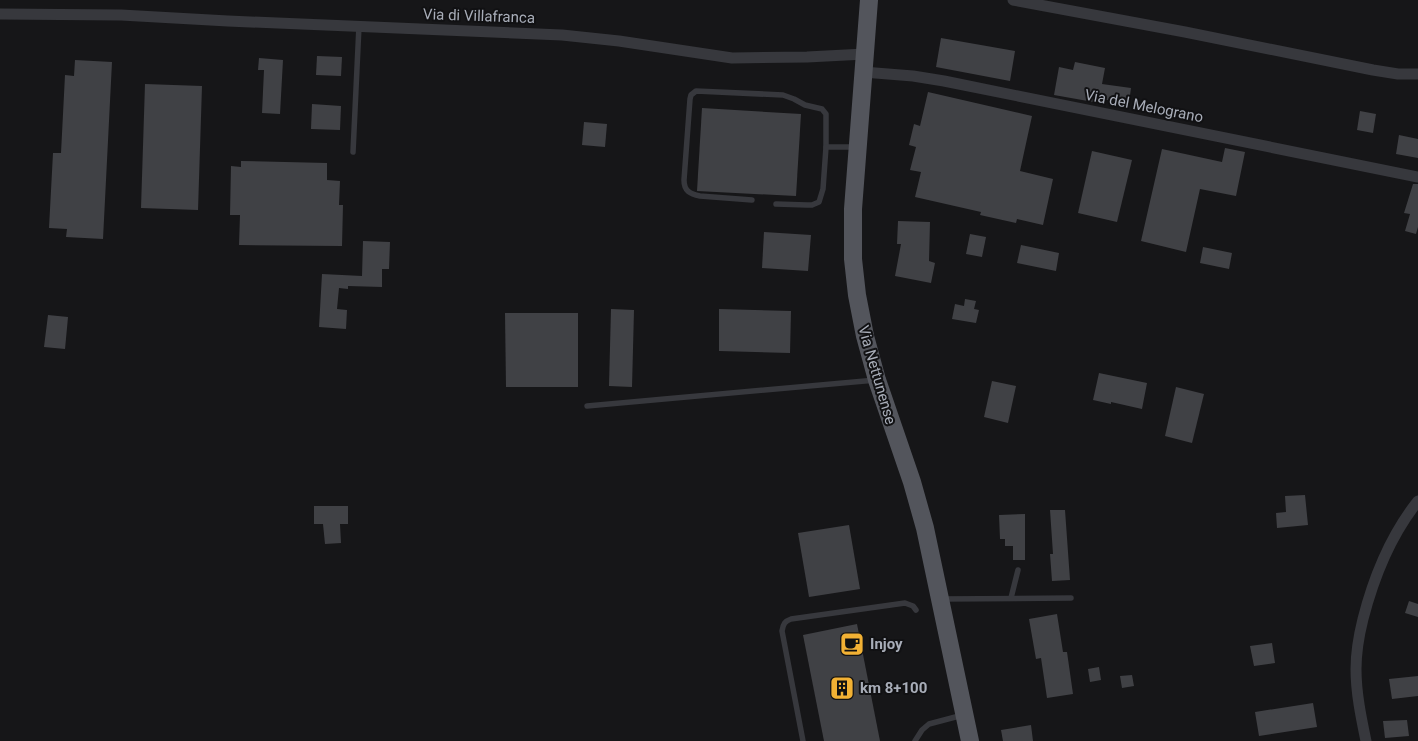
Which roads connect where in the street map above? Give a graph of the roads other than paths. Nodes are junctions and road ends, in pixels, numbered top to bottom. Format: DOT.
graph roads {
  1 [pos="869,0"];
  2 [pos="1013,0"];
  3 [pos="0,14"];
  4 [pos="359,26"];
  5 [pos="865,54"];
  6 [pos="863,72"];
  7 [pos="1418,74"];
  8 [pos="826,146"];
  9 [pos="857,147"];
  10 [pos="353,152"];
  11 [pos="1418,176"];
  12 [pos="752,200"];
  13 [pos="776,204"];
  14 [pos="877,380"];
  15 [pos="586,406"];
  16 [pos="1418,502"];
  17 [pos="1018,570"];
  18 [pos="1011,598"];
  19 [pos="1071,598"];
  20 [pos="940,599"];
  21 [pos="916,610"];
  22 [pos="965,714"];
  23 [pos="803,741"];
  24 [pos="916,741"];
  25 [pos="970,741"];
  26 [pos="1366,741"];
  1 -- 5 [label="main road, Via Nettunense"];
  2 -- 7 [label="street"];
  3 -- 4 [label="street, Via di Villafranca"];
  4 -- 5 [label="street, Via di Villafranca"];
  4 -- 10 [label="lane"];
  5 -- 6 [label="main road, Via Nettunense"];
  6 -- 9 [label="main road, Via Nettunense"];
  6 -- 11 [label="street, Via del Melograno"];
  8 -- 9 [label="lane"];
  8 -- 12 [label="lane"];
  8 -- 13 [label="lane"];
  9 -- 14 [label="main road, Via Nettunense"];
  14 -- 15 [label="lane"];
  14 -- 20 [label="main road, Via Nettunense"];
  16 -- 26 [label="street"];
  17 -- 18 [label="lane"];
  18 -- 19 [label="lane"];
  18 -- 20 [label="lane"];
  20 -- 22 [label="main road, Via Nettunense"];
  21 -- 23 [label="lane"];
  22 -- 24 [label="lane"];
  22 -- 25 [label="main road, Via Nettunense"];
}
